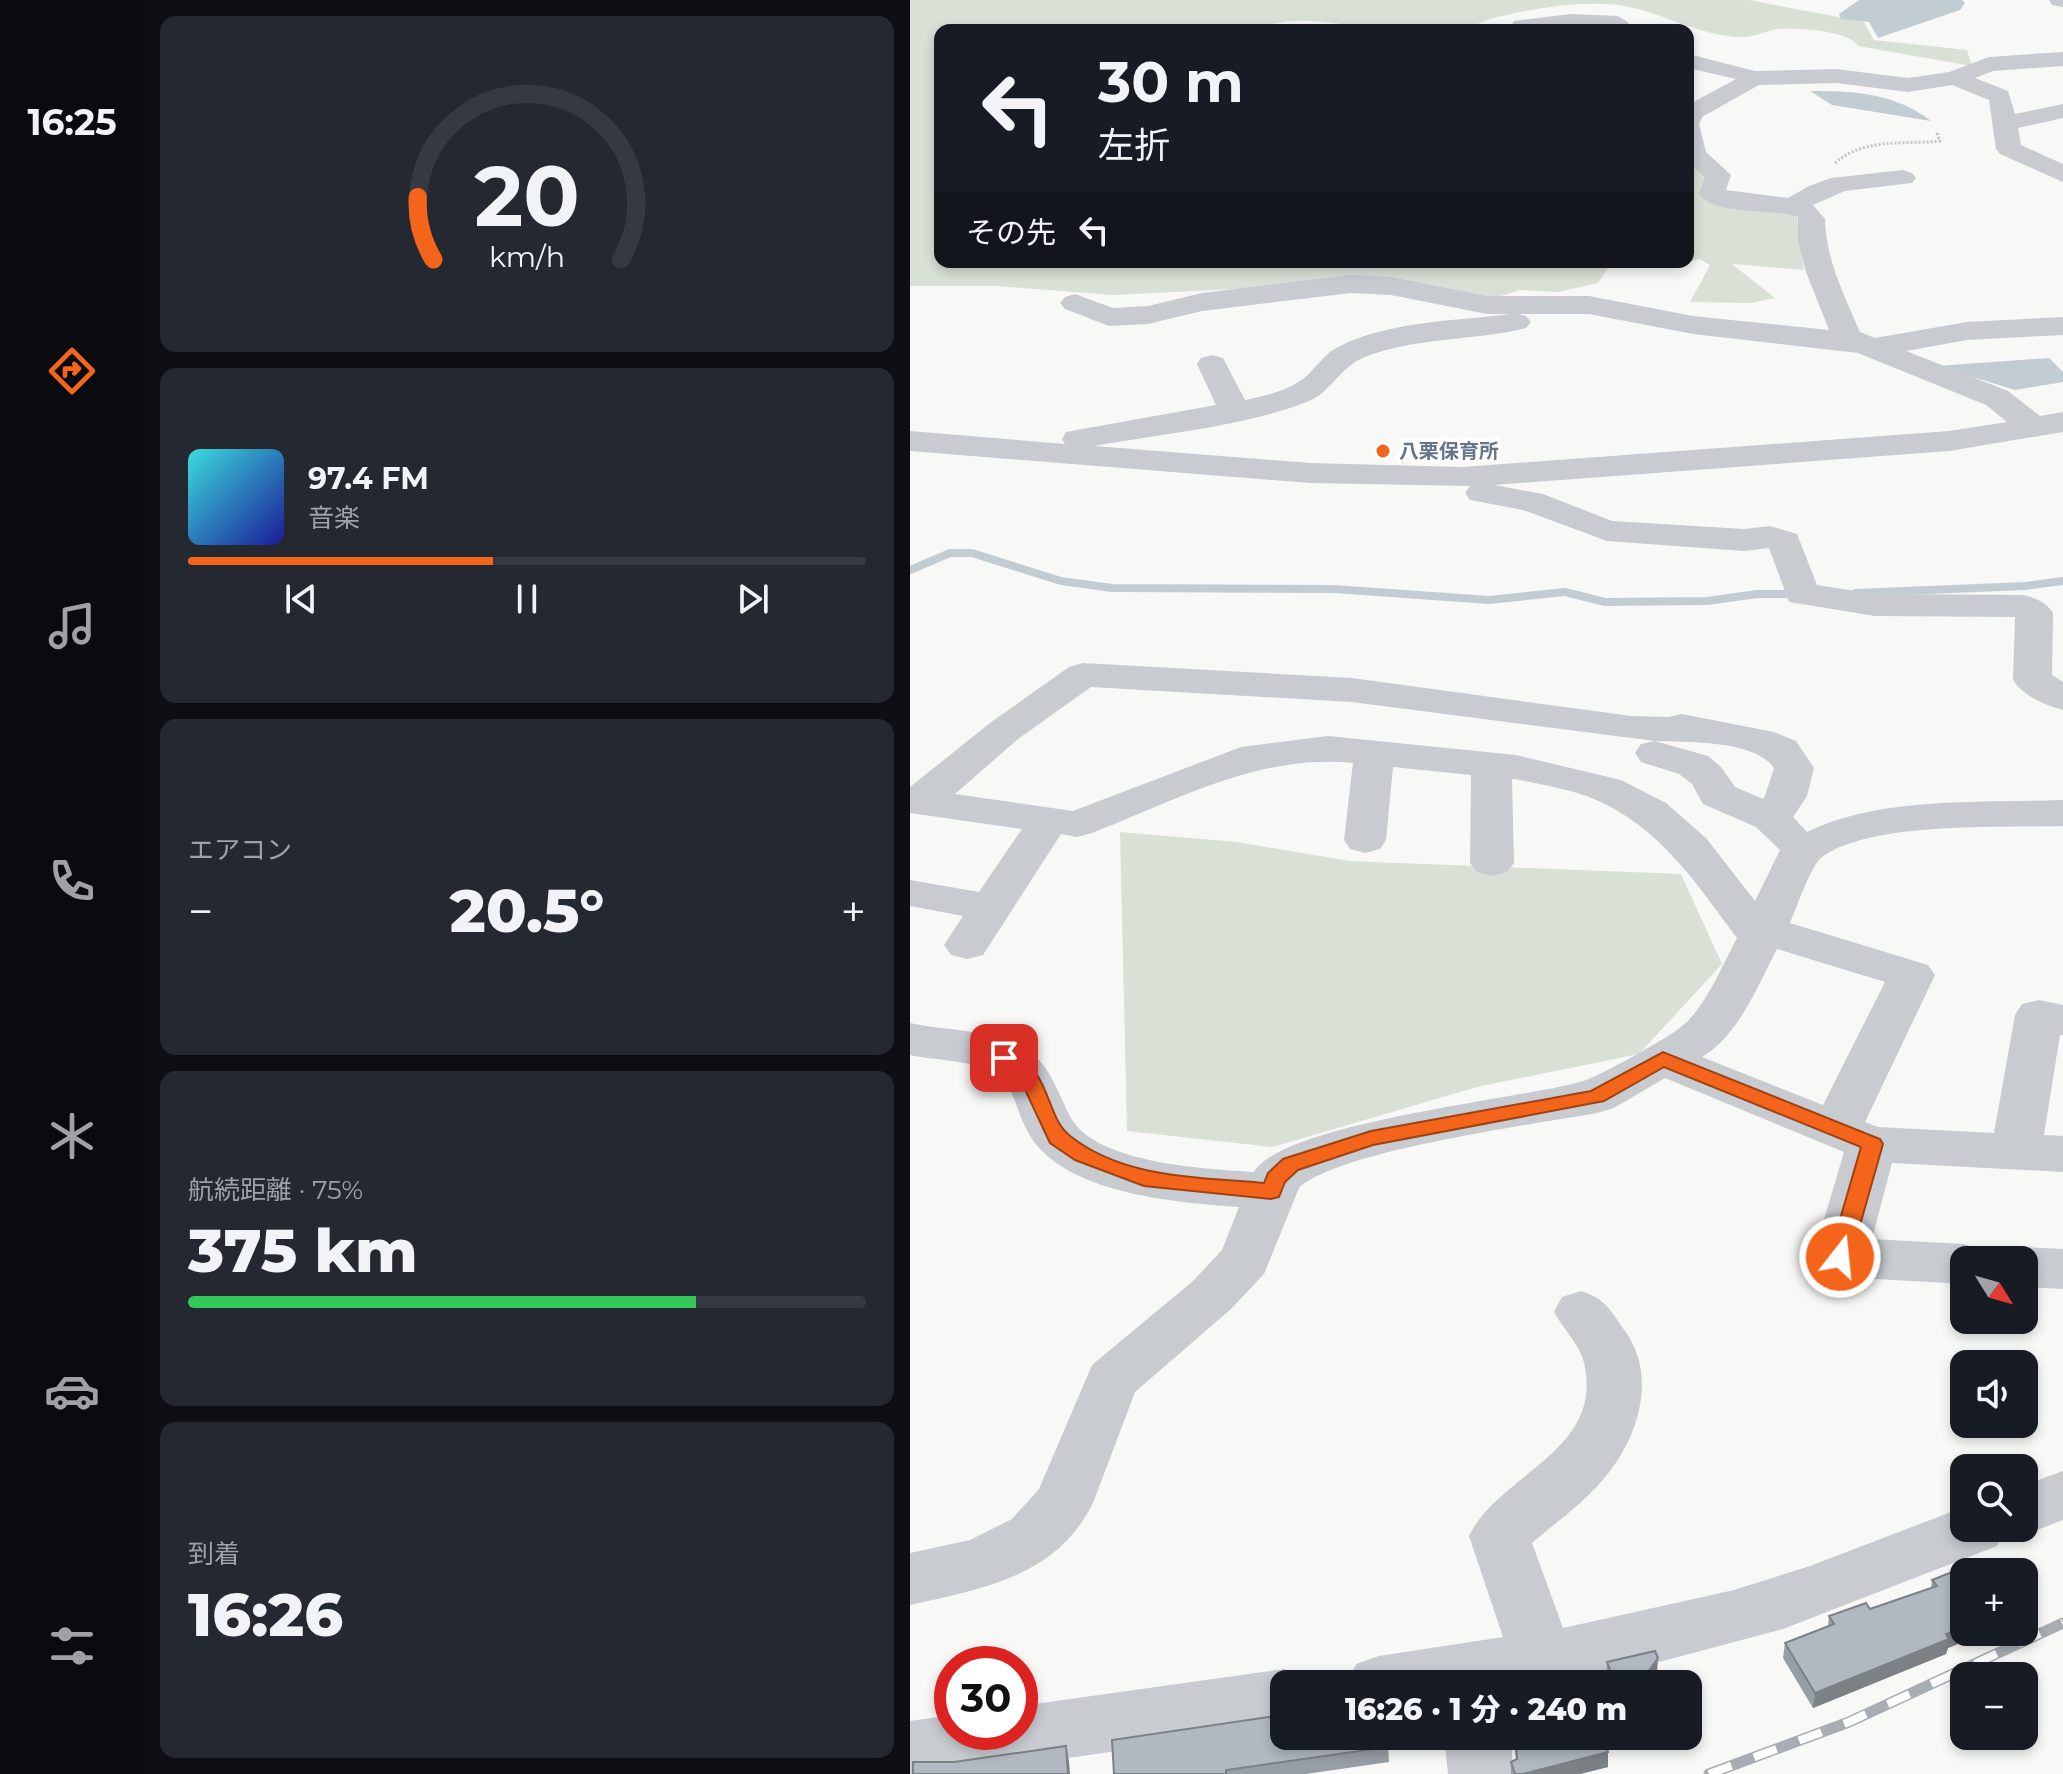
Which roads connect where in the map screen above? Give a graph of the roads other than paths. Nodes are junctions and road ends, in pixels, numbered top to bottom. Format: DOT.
graph roads {
  1 [pos="1618,23"];
  2 [pos="1541,24"];
  3 [pos="2063,59"];
  4 [pos="1694,62"];
  5 [pos="1750,78"];
  6 [pos="1954,78"];
  7 [pos="2063,111"];
  8 [pos="1694,112"];
  9 [pos="2005,124"];
  10 [pos="2063,144"];
  11 [pos="1694,155"];
  12 [pos="2023,155"];
  13 [pos="2063,174"];
  14 [pos="1903,178"];
  15 [pos="1794,207"];
  16 [pos="1075,303"];
  17 [pos="1560,306"];
  18 [pos="2063,326"];
  19 [pos="1858,345"];
  20 [pos="1212,364"];
  21 [pos="1235,412"];
  22 [pos="2048,425"];
  23 [pos="910,441"];
  24 [pos="972,446"];
  25 [pos="1448,477"];
  26 [pos="2063,698"];
  27 [pos="1573,710"];
  28 [pos="1712,731"];
  29 [pos="1374,753"];
  30 [pos="1655,753"];
  31 [pos="1491,765"];
  32 [pos="916,800"];
  33 [pos="2063,813"];
  34 [pos="1049,820"];
  35 [pos="1786,835"];
  36 [pos="1365,840"];
  37 [pos="1492,863"];
  38 [pos="910,893"];
  39 [pos="991,908"];
  40 [pos="1762,934"];
  41 [pos="967,945"];
  42 [pos="2063,1020"];
  43 [pos="910,1039"];
  44 [pos="1663,1059"];
  45 [pos="1855,1136"];
  46 [pos="2040,1152"];
  47 [pos="1271,1191"];
  48 [pos="1950,1263"];
  49 [pos="2038,1268"];
  50 [pos="2063,1269"];
  51 [pos="1581,1312"];
  52 [pos="2063,1495"];
  53 [pos="2038,1505"];
  54 [pos="1950,1538"];
  55 [pos="910,1579"];
  56 [pos="1543,1660"];
  57 [pos="1500,1670"];
  58 [pos="1270,1700"];
  59 [pos="1478,1750"];
  60 [pos="910,1751"];
  61 [pos="1481,1774"];
  1 -- 2 [label="street"];
  3 -- 6 [label="street"];
  4 -- 5 [label="street"];
  5 -- 6 [label="street"];
  5 -- 8 [label="street"];
  6 -- 9 [label="street"];
  7 -- 9 [label="street"];
  9 -- 12 [label="street"];
  10 -- 12 [label="street"];
  11 -- 15 [label="street"];
  12 -- 13 [label="street"];
  14 -- 15 [label="street"];
  15 -- 19 [label="street"];
  16 -- 17 [label="street"];
  17 -- 19 [label="street"];
  17 -- 21 [label="street"];
  18 -- 19 [label="street"];
  19 -- 22 [label="street"];
  20 -- 21 [label="street"];
  21 -- 24 [label="street"];
  22 -- 25 [label="street"];
  23 -- 24 [label="street"];
  24 -- 25 [label="street"];
  25 -- 26 [label="street"];
  27 -- 28 [label="street"];
  28 -- 32 [label="street"];
  28 -- 35 [label="street"];
  29 -- 31 [label="street"];
  29 -- 34 [label="street"];
  29 -- 36 [label="street"];
  30 -- 35 [label="street"];
  31 -- 37 [label="street"];
  31 -- 40 [label="street"];
  32 -- 34 [label="street"];
  33 -- 35 [label="street"];
  34 -- 39 [label="street"];
  35 -- 40 [label="street"];
  38 -- 39 [label="street"];
  39 -- 41 [label="street"];
  40 -- 44 [label="street"];
  40 -- 45 [label="street"];
  42 -- 46 [label="street"];
  43 -- 47 [label="street"];
  44 -- 45 [label="street"];
  44 -- 47 [label="street"];
  45 -- 46 [label="street"];
  45 -- 48 [label="street"];
  47 -- 55 [label="street"];
  49 -- 50 [label="street"];
  51 -- 56 [label="street"];
  52 -- 53 [label="street"];
  54 -- 56 [label="street"];
  56 -- 57 [label="street"];
  58 -- 60 [label="street"];
  59 -- 61 [label="street"];
}
